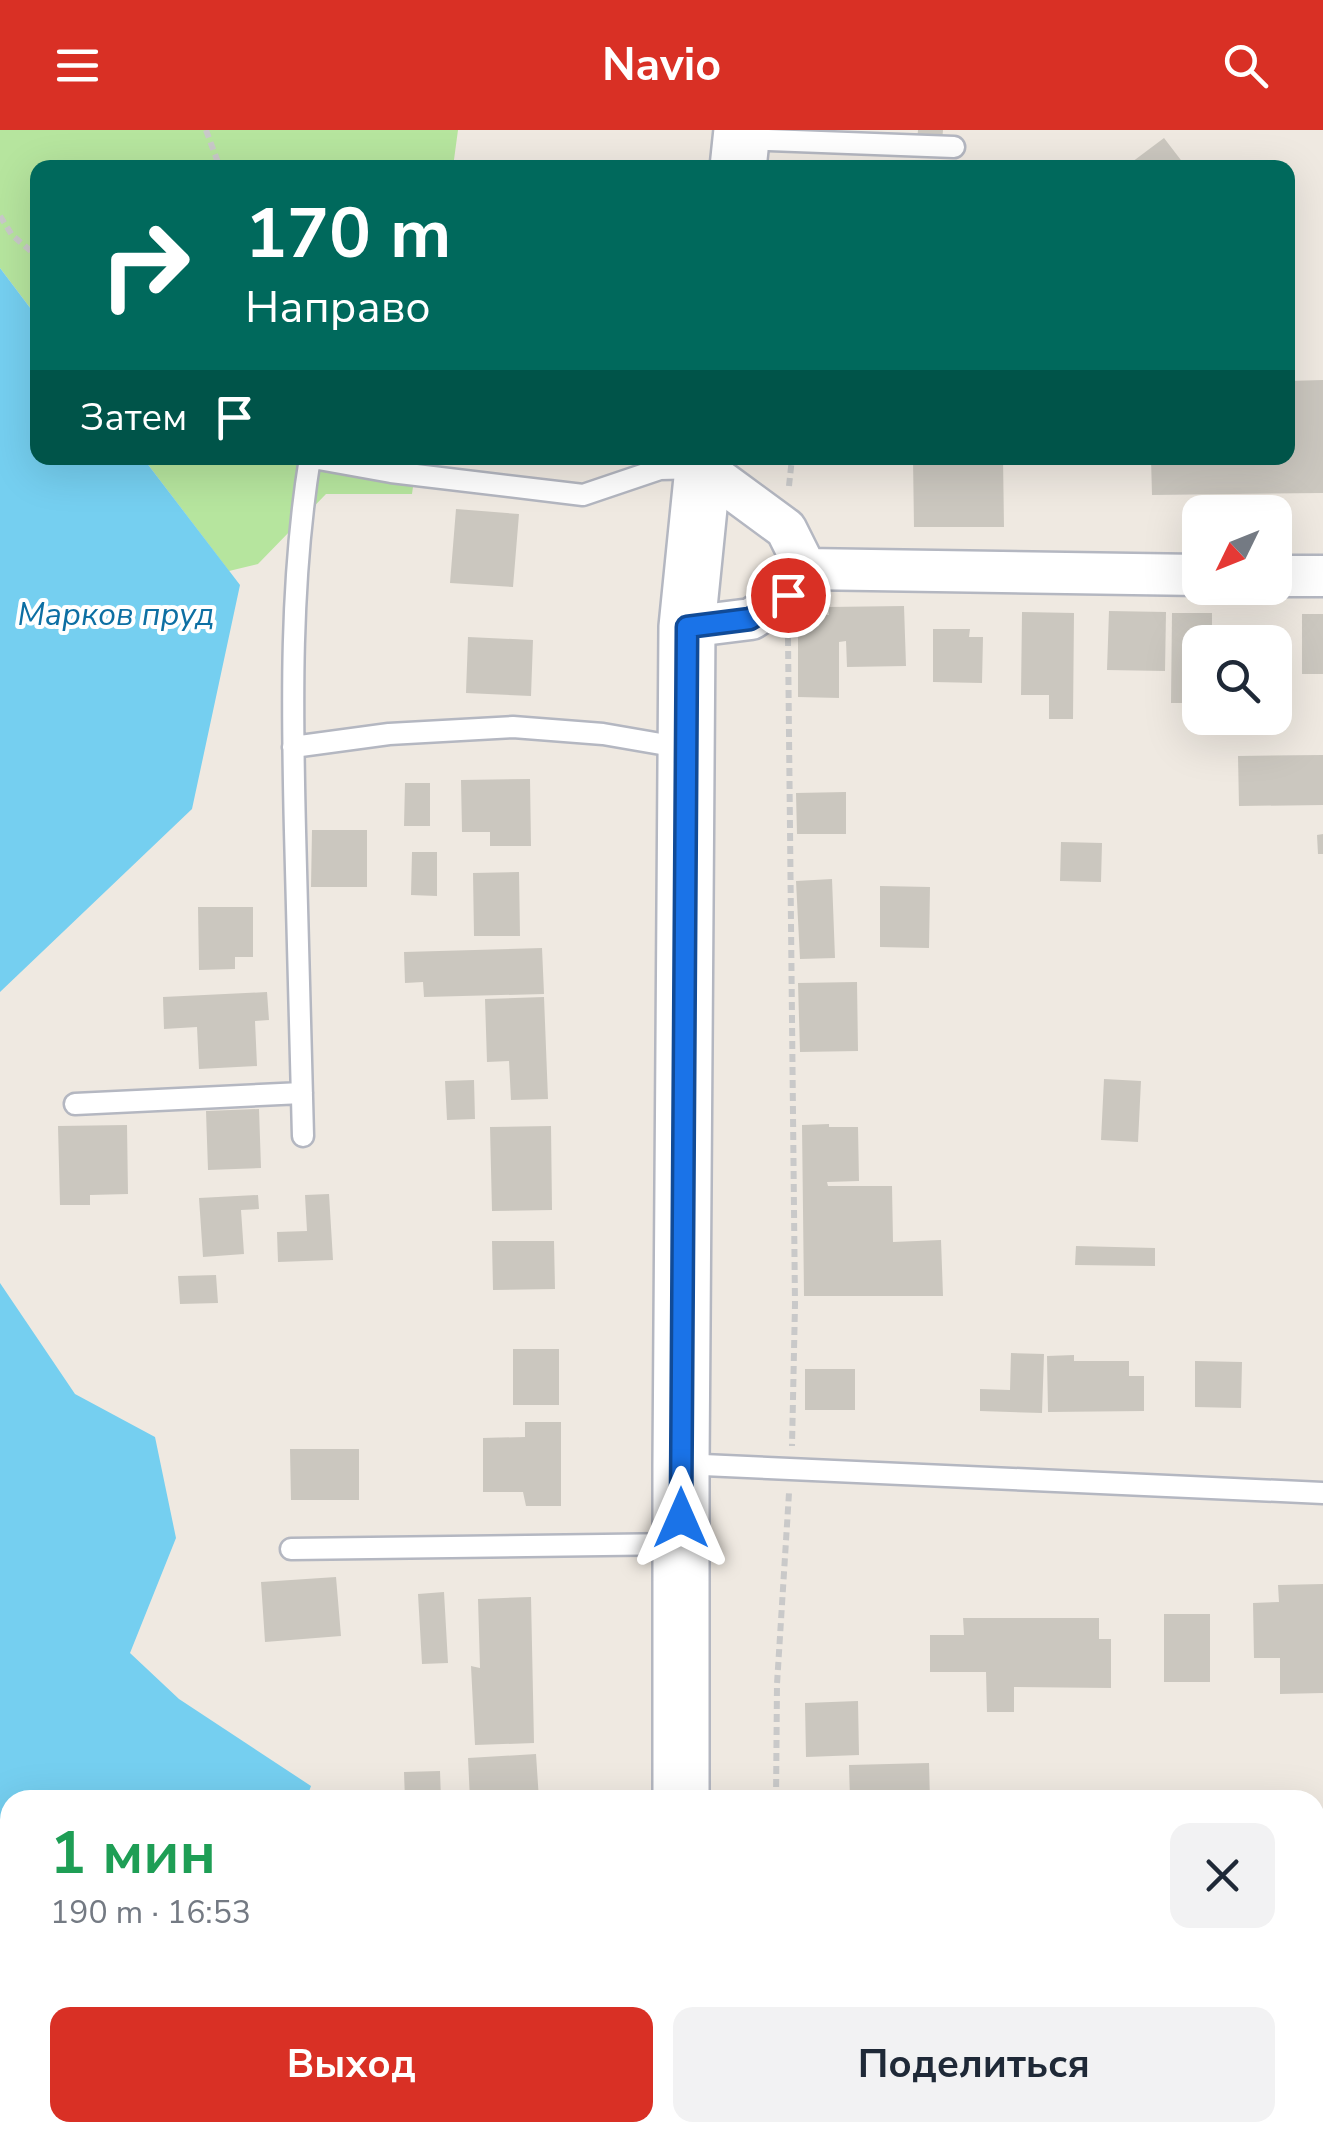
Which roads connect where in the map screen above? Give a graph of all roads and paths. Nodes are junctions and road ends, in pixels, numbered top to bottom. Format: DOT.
graph roads {
  1 [pos="206,130"];
  2 [pos="740,146"];
  3 [pos="954,147"];
  4 [pos="217,160"];
  5 [pos="0,216"];
  6 [pos="30,250"];
  7 [pos="310,465"];
  8 [pos="352,465"];
  9 [pos="689,465"];
  10 [pos="704,465"];
  11 [pos="706,465"];
  12 [pos="791,465"];
  13 [pos="786,529"];
  14 [pos="1182,574"];
  15 [pos="1292,576"];
  16 [pos="1323,576"];
  17 [pos="797,582"];
  18 [pos="687,627"];
  19 [pos="293,747"];
  20 [pos="686,748"];
  21 [pos="302,1093"];
  22 [pos="75,1104"];
  23 [pos="303,1136"];
  24 [pos="681,1464"];
  25 [pos="791,1468"];
  26 [pos="1323,1493"];
  27 [pos="681,1544"];
  28 [pos="292,1549"];
  29 [pos="682,1790"];
  30 [pos="776,1790"];
  1 -- 4 [label="path"];
  2 -- 3 [label="lane"];
  5 -- 6 [label="path"];
  7 -- 19 [label="lane"];
  8 -- 9 [label="lane"];
  10 -- 18 [label="main road"];
  11 -- 13 [label="street"];
  12 -- 13 [label="path"];
  13 -- 17 [label="street"];
  14 -- 17 [label="street"];
  15 -- 16 [label="street"];
  17 -- 18 [label="street"];
  17 -- 25 [label="path"];
  18 -- 20 [label="main road"];
  19 -- 20 [label="lane"];
  19 -- 21 [label="lane"];
  20 -- 24 [label="main road"];
  21 -- 22 [label="lane"];
  21 -- 23 [label="lane"];
  24 -- 25 [label="lane"];
  24 -- 27 [label="main road"];
  25 -- 26 [label="lane"];
  25 -- 30 [label="path"];
  27 -- 28 [label="lane"];
  27 -- 29 [label="main road"];
}
